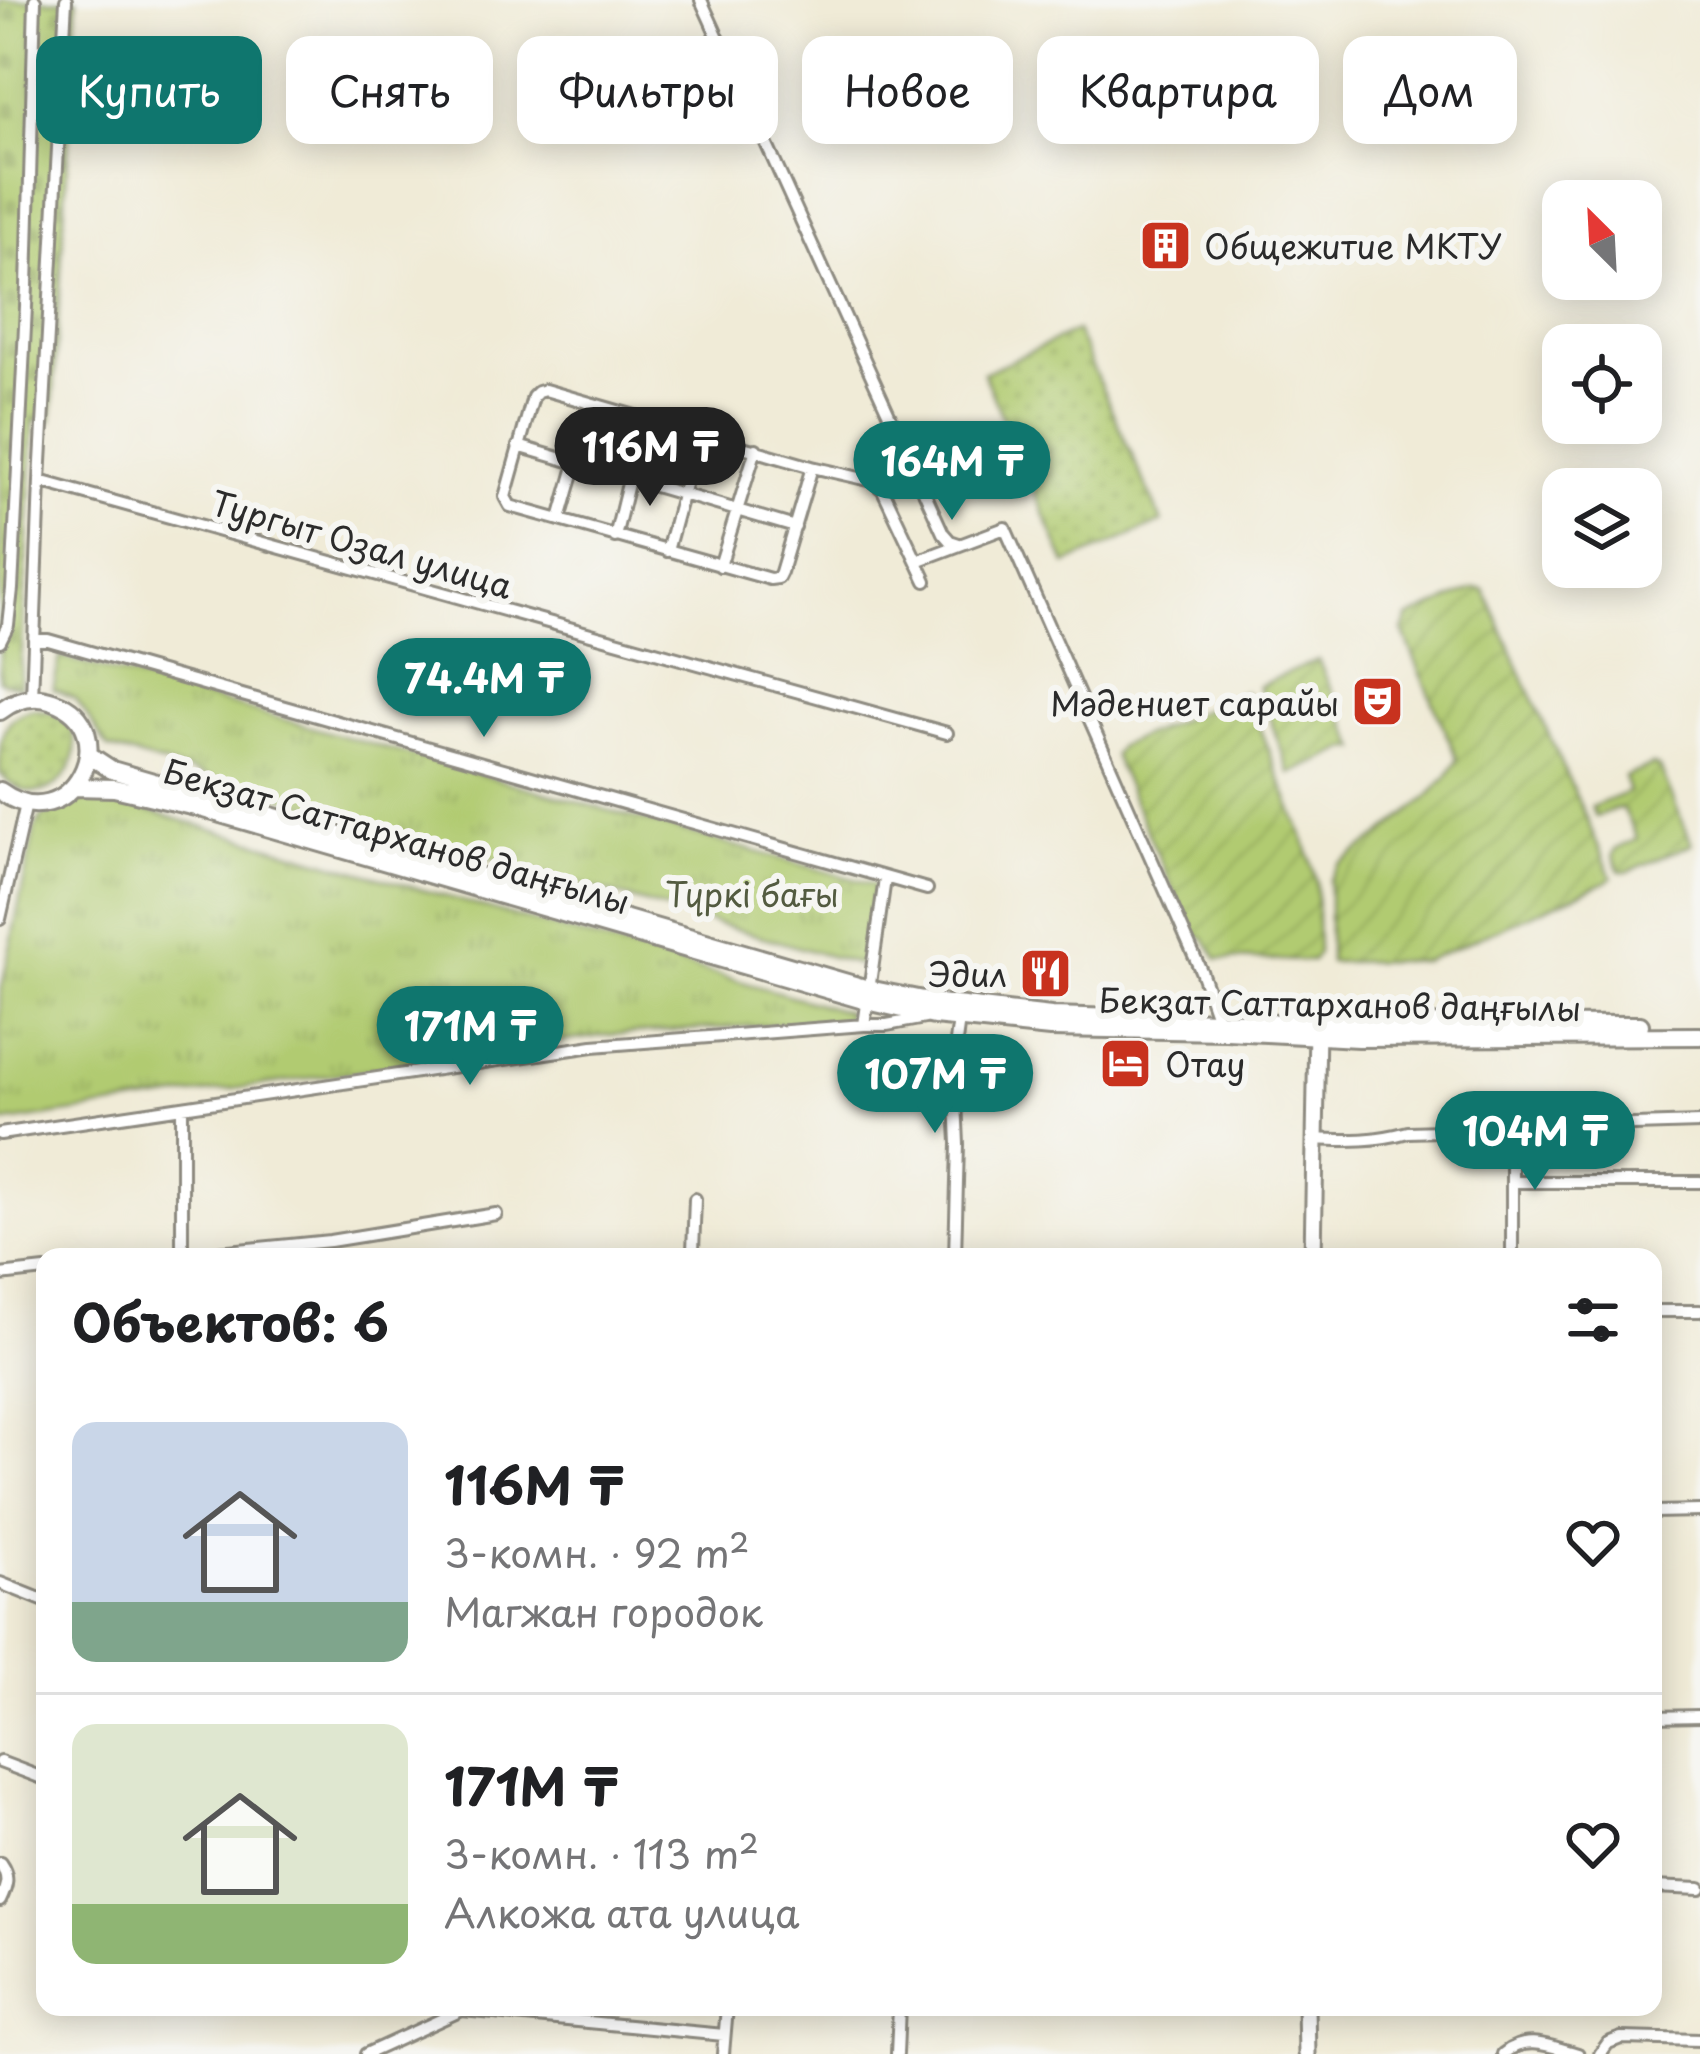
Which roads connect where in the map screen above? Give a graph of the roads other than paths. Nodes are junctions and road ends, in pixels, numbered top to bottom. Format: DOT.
graph roads {
  1 [pos="35,0"];
  2 [pos="66,0"];
  3 [pos="701,0"];
  4 [pos="593,404"];
  5 [pos="644,418"];
  6 [pos="699,434"];
  7 [pos="518,446"];
  8 [pos="756,449"];
  9 [pos="576,463"];
  10 [pos="812,467"];
  11 [pos="629,478"];
  12 [pos="40,482"];
  13 [pos="684,495"];
  14 [pos="737,510"];
  15 [pos="560,519"];
  16 [pos="795,527"];
  17 [pos="615,537"];
  18 [pos="962,544"];
  19 [pos="667,551"];
  20 [pos="917,561"];
  21 [pos="720,566"];
  22 [pos="926,581"];
  23 [pos="34,640"];
  24 [pos="0,641"];
  25 [pos="32,698"];
  26 [pos="0,711"];
  27 [pos="947,733"];
  28 [pos="88,755"];
  29 [pos="74,788"];
  30 [pos="0,791"];
  31 [pos="26,804"];
  32 [pos="885,879"];
  33 [pos="927,889"];
  34 [pos="0,919"];
  35 [pos="868,995"];
  36 [pos="934,1016"];
  37 [pos="959,1019"];
  38 [pos="1218,1019"];
  39 [pos="864,1024"];
  40 [pos="1700,1024"];
  41 [pos="1317,1031"];
  42 [pos="1700,1036"];
  43 [pos="182,1107"];
  44 [pos="1700,1123"];
  45 [pos="1512,1129"];
  46 [pos="0,1134"];
  47 [pos="1314,1139"];
  48 [pos="1512,1182"];
  49 [pos="1700,1182"];
  50 [pos="695,1198"];
  51 [pos="496,1214"];
  52 [pos="330,1241"];
  53 [pos="182,1248"];
  54 [pos="261,1248"];
  55 [pos="330,1248"];
  56 [pos="693,1248"];
  57 [pos="955,1248"];
  58 [pos="1312,1248"];
  59 [pos="1512,1248"];
  60 [pos="36,1271"];
  61 [pos="0,1275"];
  62 [pos="1662,1311"];
  63 [pos="1700,1311"];
  64 [pos="1700,1511"];
  65 [pos="1662,1512"];
  66 [pos="0,1583"];
  67 [pos="36,1597"];
  68 [pos="1700,1716"];
  69 [pos="1662,1717"];
  70 [pos="0,1762"];
  71 [pos="36,1776"];
  72 [pos="0,1863"];
  73 [pos="1662,1887"];
  74 [pos="1700,1889"];
  75 [pos="0,1901"];
  76 [pos="449,2016"];
  77 [pos="525,2016"];
  78 [pos="726,2016"];
  79 [pos="899,2016"];
  80 [pos="1306,2016"];
  81 [pos="724,2035"];
  82 [pos="1700,2040"];
  83 [pos="366,2054"];
  84 [pos="723,2054"];
  85 [pos="897,2054"];
  86 [pos="1306,2054"];
  87 [pos="1503,2054"];
  88 [pos="1578,2054"];
  89 [pos="1600,2054"];
  1 -- 24 [label="street"];
  2 -- 12 [label="street"];
  3 -- 18 [label="street"];
  4 -- 5 [label="street"];
  4 -- 7 [label="street"];
  4 -- 9 [label="street"];
  5 -- 6 [label="street"];
  5 -- 11 [label="street"];
  6 -- 8 [label="street"];
  6 -- 13 [label="street"];
  7 -- 9 [label="street"];
  7 -- 15 [label="street"];
  8 -- 10 [label="street"];
  8 -- 14 [label="street"];
  9 -- 11 [label="street"];
  9 -- 15 [label="street"];
  10 -- 16 [label="street"];
  10 -- 20 [label="street"];
  11 -- 13 [label="street"];
  11 -- 17 [label="street"];
  12 -- 23 [label="street"];
  12 -- 27 [label="street, Тургыт Озал улица"];
  13 -- 14 [label="street"];
  13 -- 19 [label="street"];
  14 -- 16 [label="street"];
  14 -- 21 [label="street"];
  15 -- 17 [label="street"];
  16 -- 21 [label="street"];
  17 -- 19 [label="street"];
  18 -- 20 [label="street"];
  18 -- 38 [label="street"];
  19 -- 21 [label="street"];
  20 -- 22 [label="street"];
  23 -- 25 [label="street"];
  23 -- 32 [label="street"];
  25 -- 26 [label="main road"];
  25 -- 28 [label="main road"];
  28 -- 29 [label="main road"];
  28 -- 35 [label="main road, Бекзат Саттарханов даңғылы"];
  29 -- 31 [label="main road"];
  29 -- 35 [label="main road, Бекзат Саттарханов даңғылы"];
  30 -- 31 [label="main road"];
  31 -- 34 [label="street"];
  32 -- 33 [label="street"];
  32 -- 35 [label="street"];
  35 -- 36 [label="main road, Бекзат Саттарханов даңғылы"];
  35 -- 38 [label="main road, Бекзат Саттарханов даңғылы"];
  35 -- 39 [label="street"];
  36 -- 37 [label="main road, Бекзат Саттарханов даңғылы"];
  36 -- 39 [label="street"];
  37 -- 41 [label="main road, Бекзат Саттарханов даңғылы"];
  37 -- 57 [label="street"];
  38 -- 41 [label="main road, Бекзат Саттарханов даңғылы"];
  39 -- 43 [label="street"];
  40 -- 41 [label="main road, Бекзат Саттарханов даңғылы"];
  41 -- 42 [label="main road, Бекзат Саттарханов даңғылы"];
  41 -- 47 [label="main road"];
  43 -- 46 [label="street"];
  43 -- 53 [label="street"];
  44 -- 45 [label="street"];
  45 -- 47 [label="street"];
  45 -- 48 [label="street"];
  47 -- 58 [label="main road"];
  48 -- 49 [label="street"];
  48 -- 59 [label="street"];
  50 -- 56 [label="street"];
  51 -- 52 [label="street"];
  52 -- 54 [label="street"];
  52 -- 55 [label="street"];
  60 -- 61 [label="street"];
  62 -- 63 [label="street"];
  64 -- 65 [label="street"];
  66 -- 67 [label="street"];
  68 -- 69 [label="street"];
  70 -- 71 [label="street"];
  72 -- 75 [label="street"];
  73 -- 74 [label="street"];
  76 -- 83 [label="street"];
  77 -- 81 [label="street"];
  78 -- 81 [label="street"];
  79 -- 85 [label="street"];
  80 -- 86 [label="main road"];
  81 -- 84 [label="street"];
  82 -- 89 [label="street"];
  87 -- 88 [label="street"];
}
